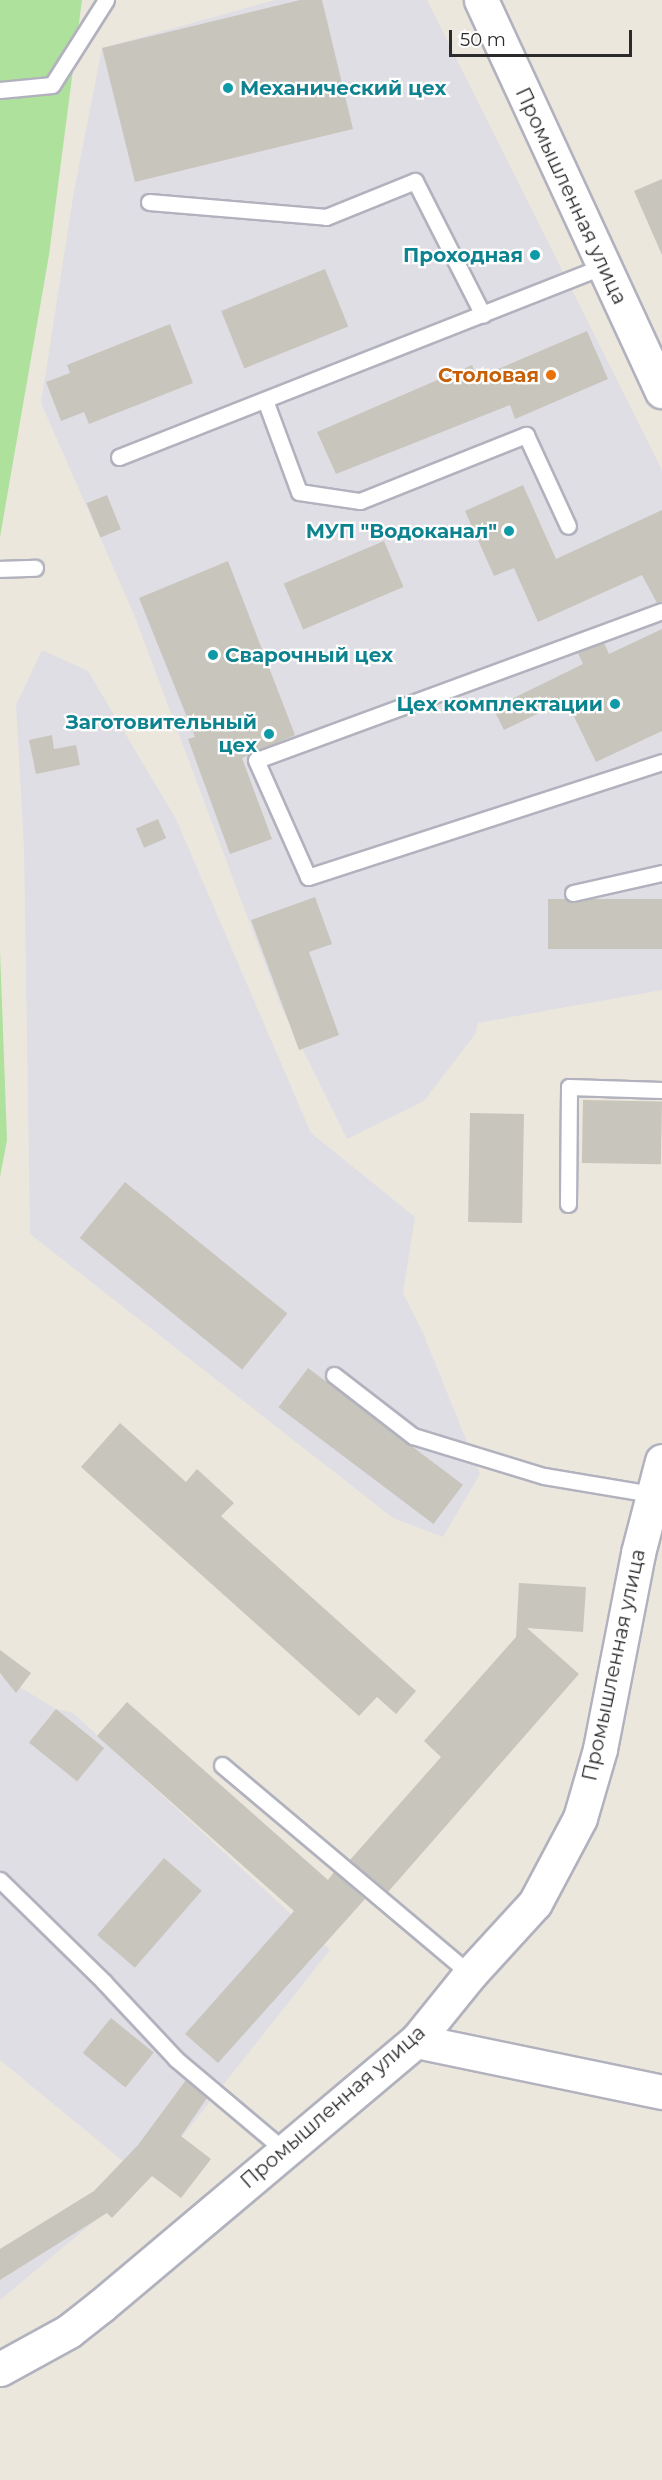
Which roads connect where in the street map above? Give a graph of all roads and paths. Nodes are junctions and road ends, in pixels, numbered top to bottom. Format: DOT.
graph roads {
  1 [pos="106,0"];
  2 [pos="482,0"];
  3 [pos="0,90"];
  4 [pos="149,202"];
  5 [pos="604,266"];
  6 [pos="483,315"];
  7 [pos="662,391"];
  8 [pos="265,400"];
  9 [pos="118,458"];
  10 [pos="568,526"];
  11 [pos="35,568"];
  12 [pos="0,569"];
  13 [pos="662,611"];
  14 [pos="662,762"];
  15 [pos="662,873"];
  16 [pos="573,893"];
  17 [pos="662,1090"];
  18 [pos="568,1204"];
  19 [pos="334,1375"];
  20 [pos="662,1461"];
  21 [pos="651,1494"];
  22 [pos="222,1765"];
  23 [pos="0,1880"];
  24 [pos="470,1974"];
  25 [pos="416,2041"];
  26 [pos="662,2092"];
  27 [pos="284,2150"];
  28 [pos="0,2369"];
  1 -- 3 [label="lane"];
  2 -- 5 [label="main road, Промышленная улица"];
  4 -- 6 [label="lane"];
  5 -- 6 [label="lane"];
  5 -- 7 [label="main road, Промышленная улица"];
  6 -- 8 [label="lane"];
  8 -- 9 [label="lane"];
  8 -- 10 [label="lane"];
  11 -- 12 [label="lane"];
  13 -- 14 [label="lane"];
  15 -- 16 [label="lane"];
  17 -- 18 [label="lane"];
  19 -- 21 [label="lane"];
  20 -- 21 [label="main road, Промышленная улица"];
  21 -- 24 [label="main road, Промышленная улица"];
  22 -- 24 [label="lane"];
  23 -- 27 [label="lane"];
  24 -- 25 [label="main road, Промышленная улица"];
  25 -- 26 [label="main road"];
  25 -- 27 [label="main road, Промышленная улица"];
  27 -- 28 [label="main road, Промышленная улица"];
}
